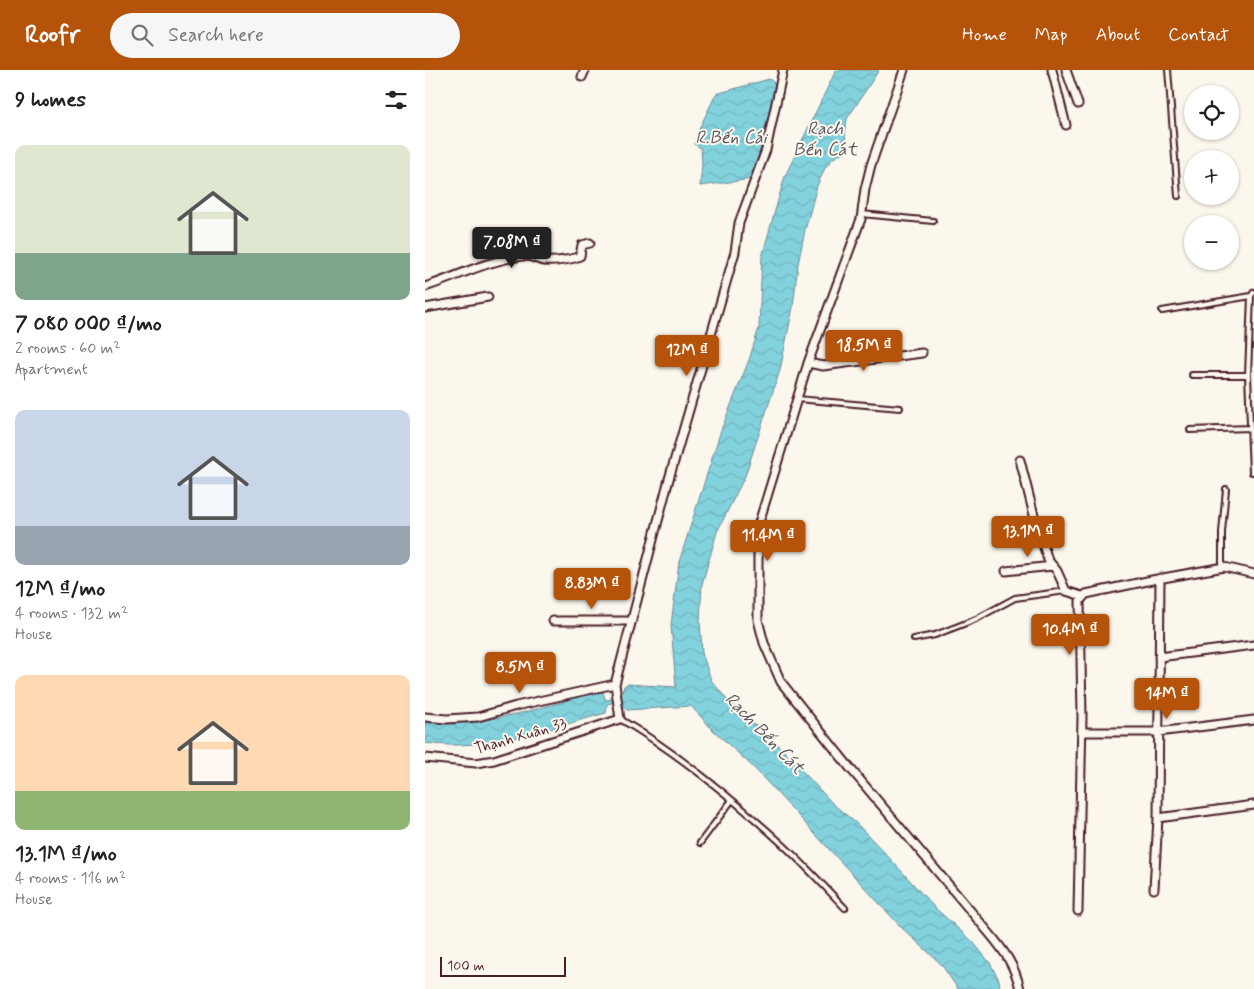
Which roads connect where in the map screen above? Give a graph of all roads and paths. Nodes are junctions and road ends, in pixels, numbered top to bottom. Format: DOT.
graph roads {
  1 [pos="783,70"];
  2 [pos="904,70"];
  3 [pos="1052,70"];
  4 [pos="1066,70"];
  5 [pos="1169,70"];
  6 [pos="1077,104"];
  7 [pos="1066,125"];
  8 [pos="1178,196"];
  9 [pos="862,214"];
  10 [pos="933,221"];
  11 [pos="589,243"];
  12 [pos="425,286"];
  13 [pos="1253,294"];
  14 [pos="487,297"];
  15 [pos="425,308"];
  16 [pos="1162,311"];
  17 [pos="922,353"];
  18 [pos="808,363"];
  19 [pos="1193,375"];
  20 [pos="1248,375"];
  21 [pos="797,400"];
  22 [pos="900,408"];
  23 [pos="1250,428"];
  24 [pos="1190,430"];
  25 [pos="1020,460"];
  26 [pos="1252,472"];
  27 [pos="1226,489"];
  28 [pos="1053,566"];
  29 [pos="1222,568"];
  30 [pos="1006,571"];
  31 [pos="1254,574"];
  32 [pos="1160,578"];
  33 [pos="1066,591"];
  34 [pos="1083,596"];
  35 [pos="553,621"];
  36 [pos="632,621"];
  37 [pos="915,639"];
  38 [pos="1254,645"];
  39 [pos="1159,657"];
  40 [pos="615,686"];
  41 [pos="425,717"];
  42 [pos="619,718"];
  43 [pos="1254,720"];
  44 [pos="1082,732"];
  45 [pos="1158,732"];
  46 [pos="425,758"];
  47 [pos="731,800"];
  48 [pos="1254,804"];
  49 [pos="1158,818"];
  50 [pos="700,843"];
  51 [pos="1154,889"];
  52 [pos="845,908"];
  53 [pos="1078,911"];
  54 [pos="1020,989"];
  1 -- 36 [label="street"];
  2 -- 9 [label="street"];
  3 -- 7 [label="street"];
  4 -- 6 [label="street"];
  5 -- 8 [label="lane"];
  9 -- 10 [label="lane"];
  9 -- 18 [label="street"];
  11 -- 12 [label="street"];
  13 -- 16 [label="lane"];
  13 -- 20 [label="lane"];
  14 -- 15 [label="street"];
  17 -- 18 [label="street"];
  18 -- 21 [label="street"];
  19 -- 20 [label="lane"];
  20 -- 23 [label="lane"];
  21 -- 22 [label="lane"];
  21 -- 54 [label="street"];
  23 -- 24 [label="lane"];
  23 -- 26 [label="lane"];
  25 -- 28 [label="street"];
  27 -- 29 [label="lane"];
  28 -- 30 [label="street"];
  28 -- 33 [label="street"];
  29 -- 31 [label="street"];
  29 -- 32 [label="street"];
  32 -- 34 [label="street"];
  32 -- 39 [label="street"];
  33 -- 34 [label="street"];
  33 -- 37 [label="lane"];
  34 -- 44 [label="street"];
  35 -- 36 [label="street"];
  36 -- 40 [label="street"];
  38 -- 39 [label="street"];
  39 -- 45 [label="street"];
  40 -- 41 [label="street"];
  40 -- 42 [label="street"];
  42 -- 46 [label="street, Thạnh Xuân 33"];
  42 -- 47 [label="lane"];
  43 -- 45 [label="street"];
  44 -- 45 [label="street"];
  44 -- 53 [label="street"];
  45 -- 49 [label="street"];
  47 -- 50 [label="lane"];
  47 -- 52 [label="lane"];
  48 -- 49 [label="street"];
  49 -- 51 [label="street"];
}
